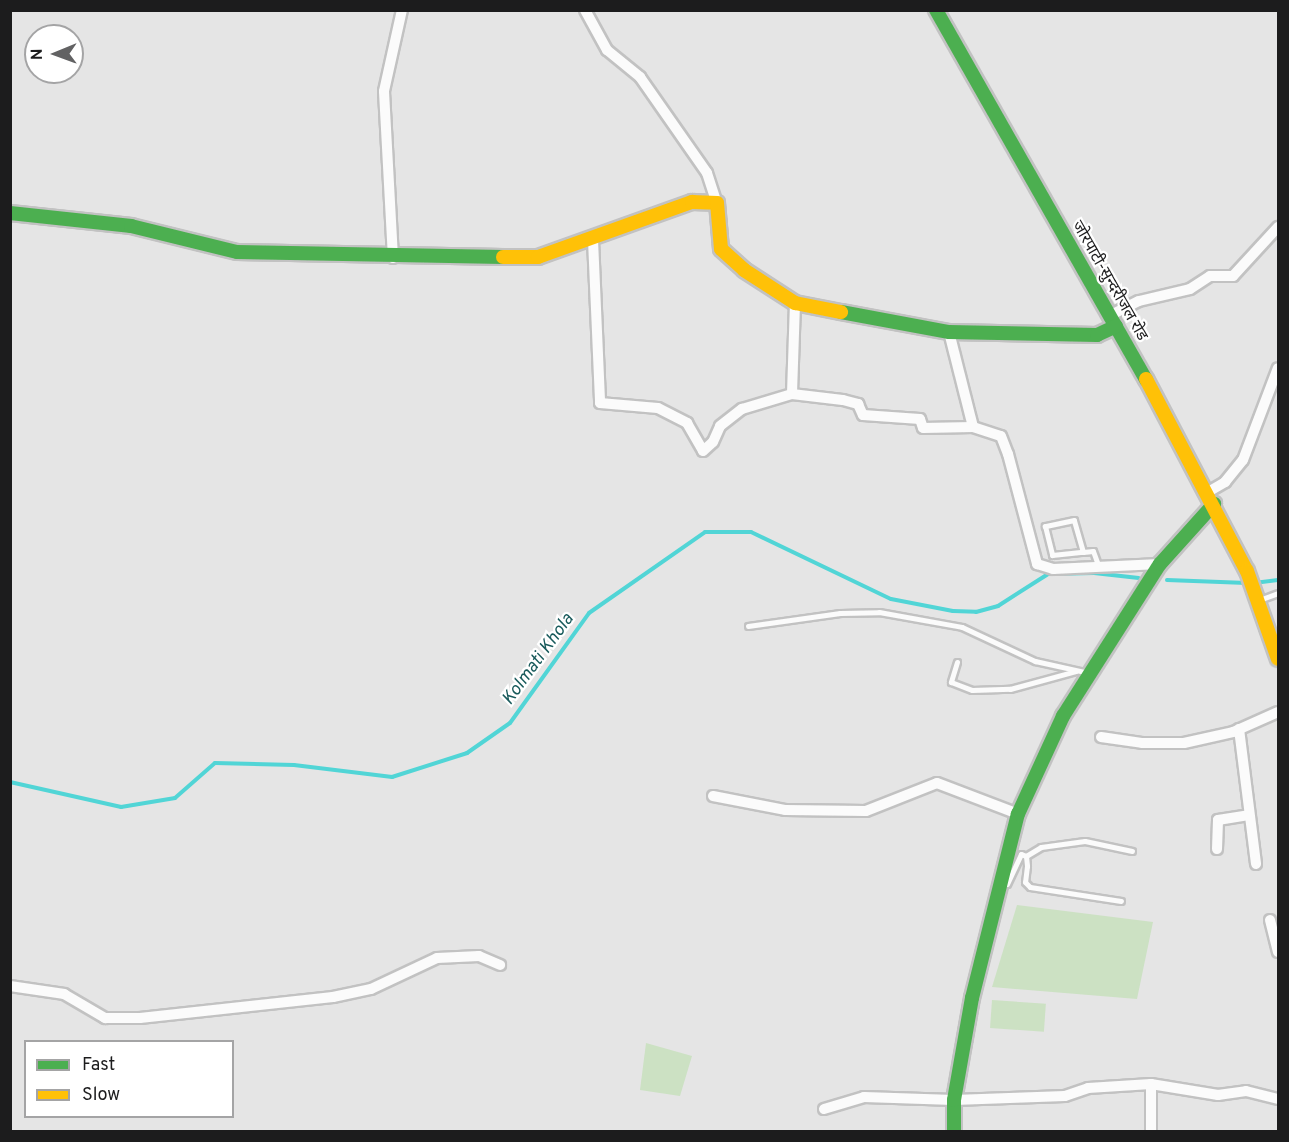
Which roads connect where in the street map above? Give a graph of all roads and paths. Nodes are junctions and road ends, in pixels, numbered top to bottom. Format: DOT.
graph roads {
  1 [pos="402,10"];
  2 [pos="585,10"];
  3 [pos="936,10"];
  4 [pos="717,203"];
  5 [pos="10,213"];
  6 [pos="1278,227"];
  7 [pos="593,240"];
  8 [pos="393,258"];
  9 [pos="795,303"];
  10 [pos="1113,320"];
  11 [pos="949,332"];
  12 [pos="1278,368"];
  13 [pos="792,394"];
  14 [pos="1274,396"];
  15 [pos="973,427"];
  16 [pos="1211,498"];
  17 [pos="1083,552"];
  18 [pos="1160,564"];
  19 [pos="1098,566"];
  20 [pos="1278,593"];
  21 [pos="1256,597"];
  22 [pos="748,626"];
  23 [pos="1278,659"];
  24 [pos="957,662"];
  25 [pos="1076,670"];
  26 [pos="1090,674"];
  27 [pos="1278,712"];
  28 [pos="1239,729"];
  29 [pos="1101,738"];
  30 [pos="713,796"];
  31 [pos="1018,813"];
  32 [pos="1249,815"];
  33 [pos="1217,849"];
  34 [pos="1132,851"];
  35 [pos="1026,856"];
  36 [pos="1256,864"];
  37 [pos="997,890"];
  38 [pos="1121,901"];
  39 [pos="1270,920"];
  40 [pos="1278,952"];
  41 [pos="500,965"];
  42 [pos="10,986"];
  43 [pos="1151,1084"];
  44 [pos="1278,1099"];
  45 [pos="954,1100"];
  46 [pos="824,1109"];
  47 [pos="954,1131"];
  48 [pos="1151,1131"];
  1 -- 8 [label="street"];
  2 -- 4 [label="street"];
  3 -- 10 [label="street, जोरपाटी-सुन्दरीजल रोड"];
  4 -- 7 [label="street"];
  4 -- 9 [label="street"];
  5 -- 8 [label="street"];
  6 -- 10 [label="street"];
  7 -- 8 [label="street"];
  7 -- 13 [label="street"];
  9 -- 11 [label="street"];
  9 -- 13 [label="street"];
  10 -- 11 [label="street"];
  10 -- 16 [label="street, जोरपाटी-सुन्दरीजल रोड"];
  11 -- 15 [label="street"];
  12 -- 14 [label="street"];
  13 -- 15 [label="street"];
  14 -- 16 [label="street"];
  15 -- 19 [label="street"];
  16 -- 18 [label="street"];
  16 -- 21 [label="street, जोरपाटी-सुन्दरीजल रोड"];
  17 -- 17 [label="lane"];
  17 -- 19 [label="lane"];
  18 -- 19 [label="street"];
  18 -- 26 [label="street"];
  20 -- 21 [label="lane"];
  21 -- 23 [label="street, जोरपाटी-सुन्दरीजल रोड"];
  22 -- 25 [label="lane"];
  24 -- 25 [label="lane"];
  25 -- 26 [label="lane"];
  26 -- 31 [label="street"];
  27 -- 28 [label="street"];
  28 -- 29 [label="street"];
  28 -- 32 [label="street"];
  30 -- 31 [label="street"];
  31 -- 37 [label="street"];
  32 -- 33 [label="street"];
  32 -- 36 [label="street"];
  34 -- 35 [label="lane"];
  35 -- 37 [label="lane"];
  35 -- 38 [label="lane"];
  37 -- 45 [label="street"];
  39 -- 40 [label="street"];
  41 -- 42 [label="street"];
  43 -- 44 [label="street"];
  43 -- 45 [label="street"];
  43 -- 48 [label="street"];
  45 -- 46 [label="street"];
  45 -- 47 [label="street"];
}
